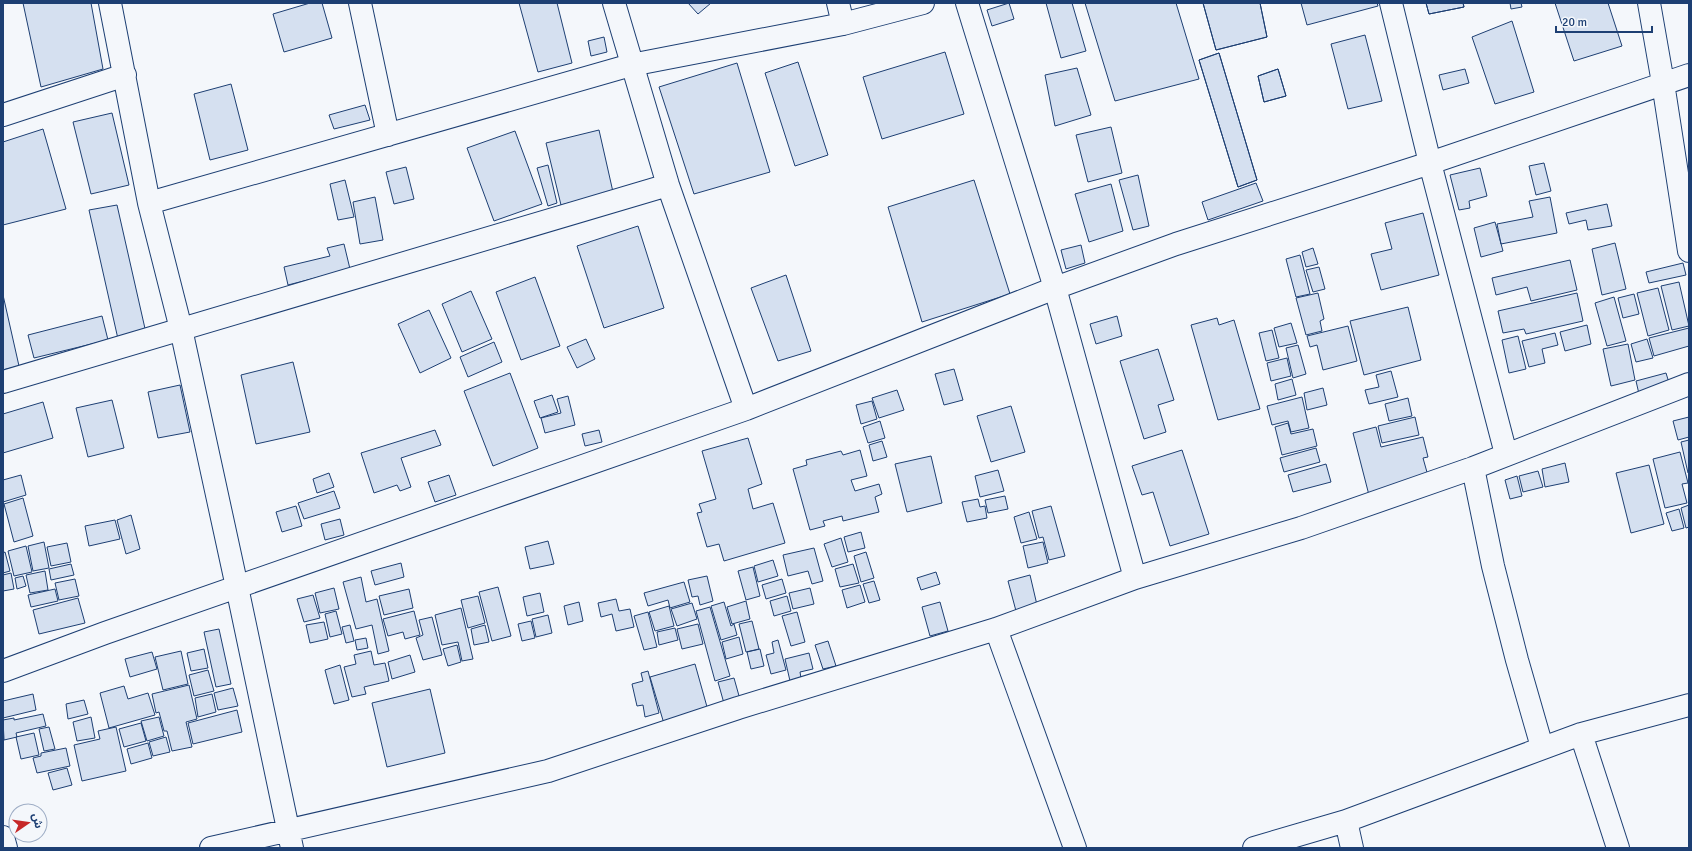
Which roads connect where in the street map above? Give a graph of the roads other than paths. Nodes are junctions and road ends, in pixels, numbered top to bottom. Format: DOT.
graph roads {
  1 [pos="110,3"];
  2 [pos="360,3"];
  3 [pos="614,3"];
  4 [pos="923,3"];
  5 [pos="967,3"];
  6 [pos="1391,3"];
  7 [pos="1649,3"];
  8 [pos="840,13"];
  9 [pos="631,65"];
  10 [pos="125,75"];
  11 [pos="1689,75"];
  12 [pos="1663,83"];
  13 [pos="3,115"];
  14 [pos="388,135"];
  15 [pos="1430,163"];
  16 [pos="668,185"];
  17 [pos="149,203"];
  18 [pos="1689,251"];
  19 [pos="1055,288"];
  20 [pos="181,329"];
  21 [pos="3,382"];
  22 [pos="1689,384"];
  23 [pos="746,409"];
  24 [pos="1506,454"];
  25 [pos="1473,468"];
  26 [pos="1135,578"];
  27 [pos="237,587"];
  28 [pos="996,629"];
  29 [pos="3,671"];
  30 [pos="1689,704"];
  31 [pos="1581,734"];
  32 [pos="1542,747"];
  33 [pos="1346,821"];
  34 [pos="3,837"];
  35 [pos="290,840"];
  36 [pos="6,848"];
  37 [pos="211,848"];
  38 [pos="1075,848"];
  39 [pos="1254,848"];
  40 [pos="1352,848"];
  41 [pos="1618,848"];
  1 -- 10 [label="street"];
  2 -- 14 [label="street"];
  3 -- 9 [label="street"];
  4 -- 8 [label="street"];
  5 -- 19 [label="street"];
  6 -- 15 [label="street"];
  7 -- 12 [label="street"];
  8 -- 9 [label="street"];
  9 -- 14 [label="street"];
  9 -- 16 [label="street"];
  10 -- 13 [label="street"];
  10 -- 17 [label="street"];
  11 -- 12 [label="street"];
  12 -- 15 [label="street"];
  12 -- 18 [label="street"];
  14 -- 17 [label="street"];
  15 -- 19 [label="street"];
  15 -- 24 [label="street"];
  16 -- 20 [label="street"];
  16 -- 23 [label="street"];
  17 -- 20 [label="street"];
  19 -- 23 [label="street"];
  19 -- 26 [label="street"];
  20 -- 21 [label="street"];
  20 -- 27 [label="street"];
  22 -- 24 [label="street"];
  23 -- 27 [label="street"];
  24 -- 25 [label="street"];
  25 -- 26 [label="street"];
  25 -- 32 [label="street"];
  26 -- 28 [label="street"];
  27 -- 29 [label="street"];
  27 -- 35 [label="street"];
  28 -- 35 [label="street"];
  28 -- 38 [label="street"];
  30 -- 31 [label="street"];
  31 -- 32 [label="street"];
  31 -- 41 [label="street"];
  32 -- 33 [label="street"];
  33 -- 39 [label="street"];
  33 -- 40 [label="street"];
  34 -- 36 [label="street"];
  35 -- 37 [label="street"];
}
